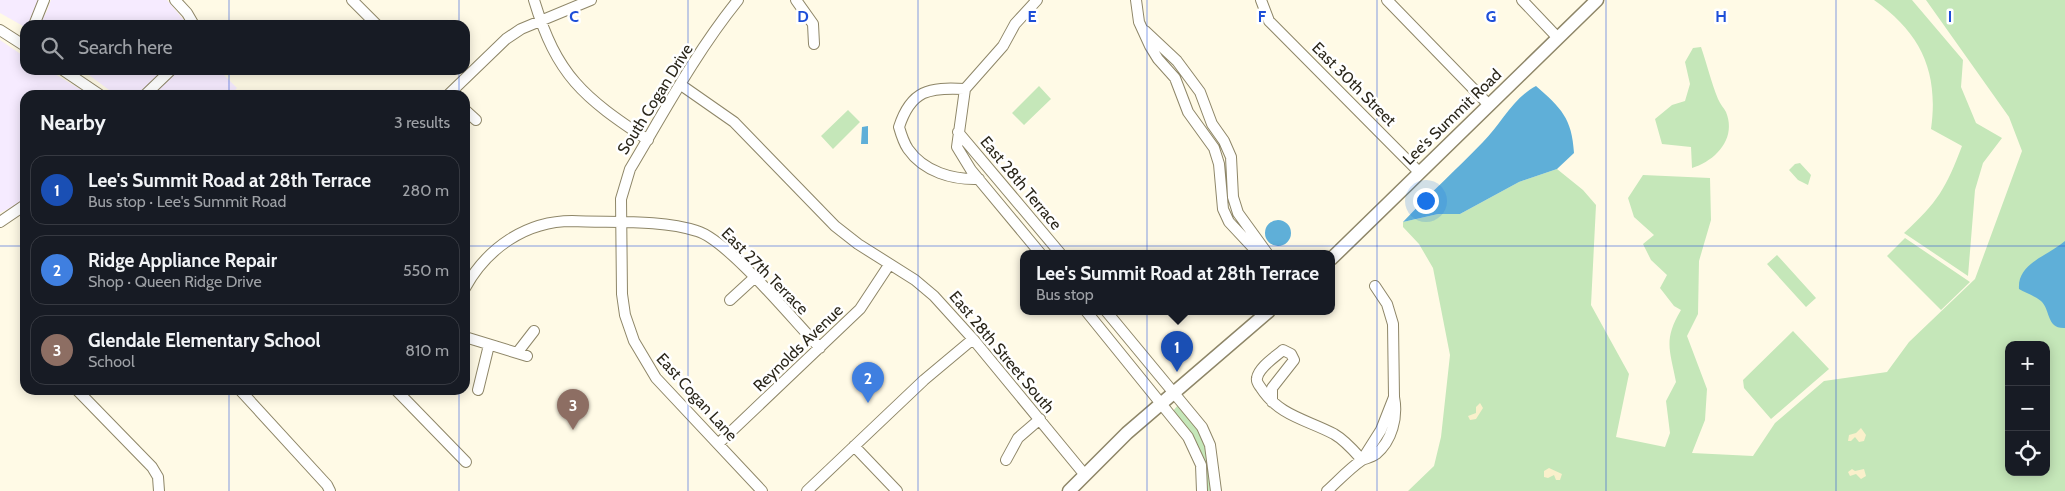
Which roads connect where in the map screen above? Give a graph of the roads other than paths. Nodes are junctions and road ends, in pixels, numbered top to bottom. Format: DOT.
graph roads {
  1 [pos="44,0"];
  2 [pos="175,0"];
  3 [pos="352,0"];
  4 [pos="534,0"];
  5 [pos="591,0"];
  6 [pos="738,0"];
  7 [pos="796,0"];
  8 [pos="1036,0"];
  9 [pos="1136,0"];
  10 [pos="1260,0"];
  11 [pos="1387,0"];
  12 [pos="1522,0"];
  13 [pos="1597,0"];
  14 [pos="36,20"];
  15 [pos="191,20"];
  16 [pos="372,20"];
  17 [pos="540,21"];
  18 [pos="1139,22"];
  19 [pos="0,30"];
  20 [pos="1558,38"];
  21 [pos="20,41"];
  22 [pos="814,44"];
  23 [pos="470,74"];
  24 [pos="70,75"];
  25 [pos="166,75"];
  26 [pos="469,75"];
  27 [pos="681,85"];
  28 [pos="965,89"];
  29 [pos="93,90"];
  30 [pos="149,90"];
  31 [pos="454,90"];
  32 [pos="1488,105"];
  33 [pos="470,115"];
  34 [pos="476,120"];
  35 [pos="958,132"];
  36 [pos="648,140"];
  37 [pos="1420,172"];
  38 [pos="979,179"];
  39 [pos="20,208"];
  40 [pos="0,222"];
  41 [pos="621,223"];
  42 [pos="1038,250"];
  43 [pos="1057,250"];
  44 [pos="1255,250"];
  45 [pos="1265,250"];
  46 [pos="1335,255"];
  47 [pos="888,265"];
  48 [pos="754,278"];
  49 [pos="470,279"];
  50 [pos="1375,286"];
  51 [pos="730,300"];
  52 [pos="1089,315"];
  53 [pos="1109,315"];
  54 [pos="1264,315"];
  55 [pos="534,331"];
  56 [pos="470,339"];
  57 [pos="973,339"];
  58 [pos="489,345"];
  59 [pos="820,348"];
  60 [pos="478,390"];
  61 [pos="1173,392"];
  62 [pos="82,395"];
  63 [pos="245,395"];
  64 [pos="401,395"];
  65 [pos="1162,402"];
  66 [pos="1272,402"];
  67 [pos="1040,420"];
  68 [pos="718,444"];
  69 [pos="854,446"];
  70 [pos="1006,460"];
  71 [pos="1362,460"];
  72 [pos="466,462"];
  73 [pos="1085,475"];
  74 [pos="159,491"];
  75 [pos="330,491"];
  76 [pos="762,491"];
  77 [pos="807,491"];
  78 [pos="897,491"];
  79 [pos="1069,491"];
  80 [pos="1202,491"];
  81 [pos="1216,491"];
  82 [pos="1327,491"];
  1 -- 14 [label="street"];
  2 -- 15 [label="street"];
  3 -- 16 [label="street"];
  4 -- 17 [label="street"];
  5 -- 17 [label="street"];
  6 -- 27 [label="street, South Cogan Drive"];
  7 -- 22 [label="street"];
  8 -- 28 [label="street"];
  9 -- 18 [label="street"];
  10 -- 37 [label="street, East 30th Street"];
  11 -- 32 [label="street"];
  12 -- 20 [label="street"];
  13 -- 20 [label="main road, Lee's Summit Road"];
  17 -- 23 [label="street"];
  17 -- 36 [label="street"];
  18 -- 44 [label="street"];
  18 -- 45 [label="street"];
  19 -- 21 [label="street"];
  20 -- 32 [label="main road, Lee's Summit Road"];
  24 -- 29 [label="street"];
  25 -- 30 [label="street"];
  26 -- 31 [label="street"];
  27 -- 36 [label="street, South Cogan Drive"];
  27 -- 47 [label="street, East 28th Street South"];
  28 -- 35 [label="street, East 28th Terrace"];
  28 -- 38 [label="street"];
  32 -- 37 [label="main road, Lee's Summit Road"];
  33 -- 34 [label="street"];
  35 -- 38 [label="street, East 28th Terrace"];
  35 -- 43 [label="street, East 28th Terrace"];
  36 -- 41 [label="street, South Cogan Drive"];
  37 -- 46 [label="main road, Lee's Summit Road"];
  38 -- 42 [label="street, East 28th Terrace"];
  39 -- 40 [label="street"];
  41 -- 48 [label="street, East 27th Terrace"];
  41 -- 49 [label="street, East 27th Terrace"];
  41 -- 68 [label="street, East Cogan Lane"];
  47 -- 57 [label="street, East 28th Street South"];
  47 -- 59 [label="street, Reynolds Avenue"];
  48 -- 51 [label="street"];
  48 -- 59 [label="street, East 27th Terrace"];
  50 -- 71 [label="street"];
  52 -- 65 [label="street"];
  53 -- 61 [label="street"];
  54 -- 61 [label="main road"];
  55 -- 58 [label="street"];
  56 -- 58 [label="street"];
  57 -- 67 [label="street, East 28th Street South"];
  57 -- 69 [label="street"];
  58 -- 60 [label="street"];
  59 -- 68 [label="street, Reynolds Avenue"];
  61 -- 65 [label="main road"];
  61 -- 81 [label="street"];
  62 -- 74 [label="street"];
  63 -- 75 [label="street"];
  64 -- 72 [label="street"];
  65 -- 73 [label="main road"];
  65 -- 80 [label="street"];
  66 -- 66 [label="street"];
  66 -- 71 [label="street"];
  67 -- 70 [label="street"];
  67 -- 73 [label="street, East 28th Street South"];
  68 -- 76 [label="street, East Cogan Lane"];
  69 -- 77 [label="street"];
  69 -- 78 [label="street"];
  71 -- 82 [label="street"];
  73 -- 79 [label="main road"];
}
